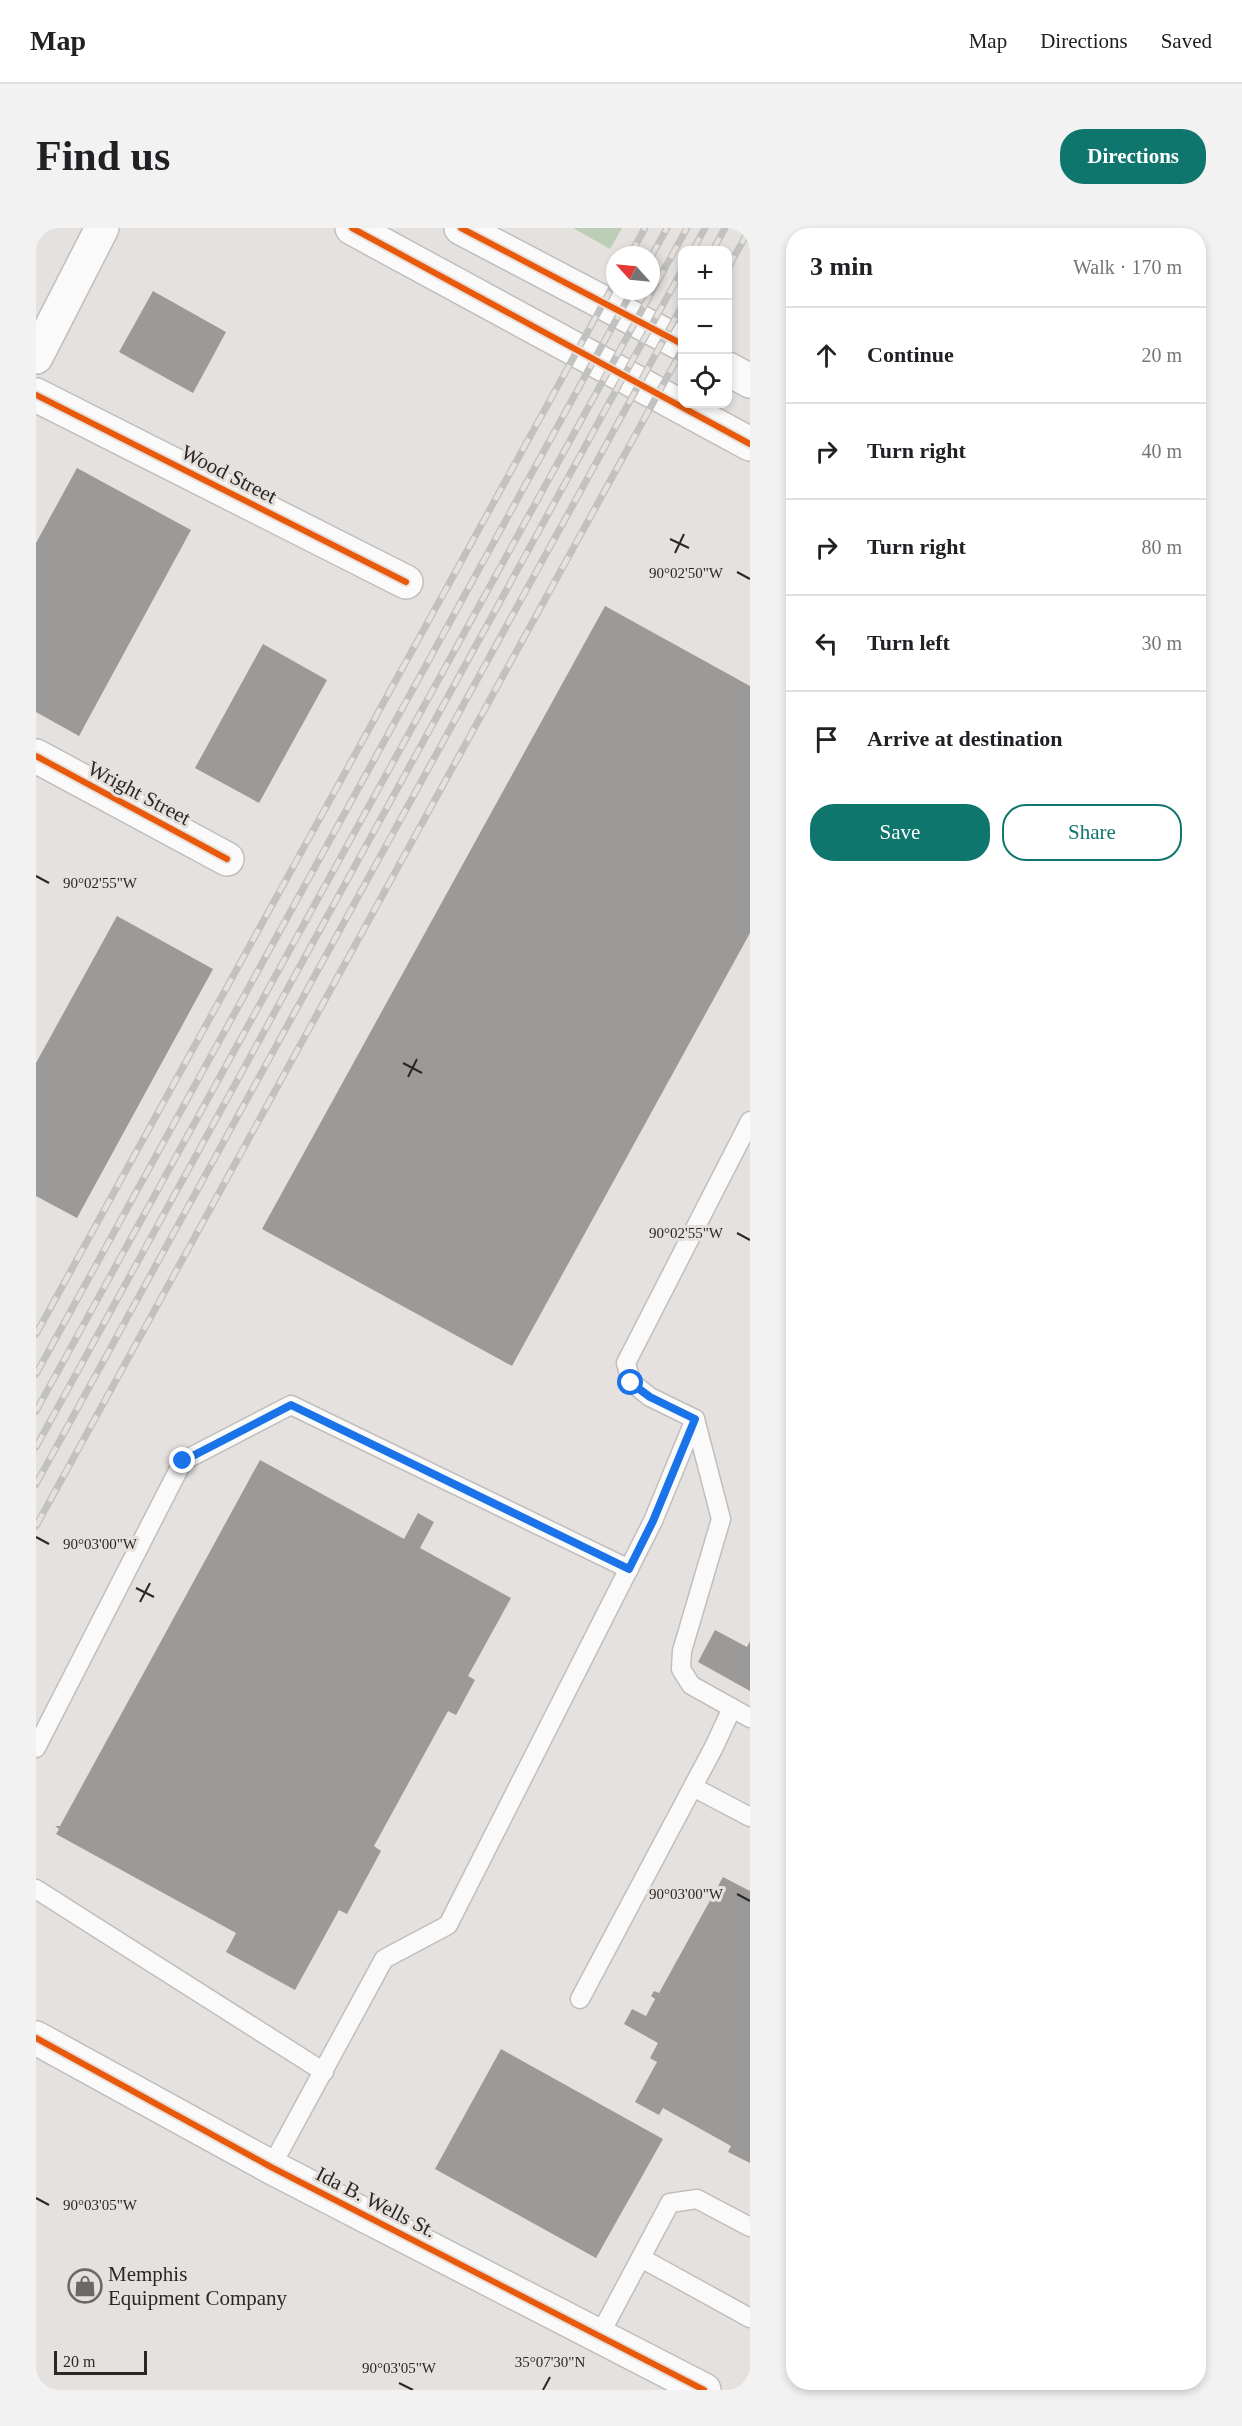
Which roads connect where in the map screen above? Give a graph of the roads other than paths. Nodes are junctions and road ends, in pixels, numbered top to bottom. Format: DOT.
graph roads {
  1 [pos="102,228"];
  2 [pos="352,228"];
  3 [pos="461,228"];
  4 [pos="678,342"];
  5 [pos="36,357"];
  6 [pos="732,371"];
  7 [pos="750,381"];
  8 [pos="36,395"];
  9 [pos="750,444"];
  10 [pos="406,582"];
  11 [pos="36,756"];
  12 [pos="227,860"];
  13 [pos="750,1121"];
  14 [pos="695,1419"];
  15 [pos="629,1569"];
  16 [pos="732,1708"];
  17 [pos="750,1718"];
  18 [pos="36,1748"];
  19 [pos="693,1787"];
  20 [pos="750,1817"];
  21 [pos="36,1889"];
  22 [pos="580,1999"];
  23 [pos="36,2038"];
  24 [pos="324,2072"];
  25 [pos="271,2167"];
  26 [pos="750,2227"];
  27 [pos="641,2258"];
  28 [pos="750,2318"];
  29 [pos="599,2336"];
  30 [pos="704,2390"];
  1 -- 5 [label="street"];
  2 -- 9 [label="street"];
  3 -- 4 [label="street"];
  6 -- 7 [label="street"];
  8 -- 10 [label="street, Wood Street"];
  11 -- 12 [label="street, Wright Street"];
  13 -- 14 [label="lane"];
  14 -- 15 [label="lane"];
  14 -- 16 [label="lane"];
  15 -- 18 [label="lane"];
  15 -- 24 [label="lane"];
  16 -- 17 [label="lane"];
  16 -- 19 [label="lane"];
  19 -- 20 [label="lane"];
  19 -- 22 [label="lane"];
  21 -- 24 [label="lane"];
  23 -- 25 [label="street, Ida B. Wells St."];
  24 -- 25 [label="lane"];
  25 -- 29 [label="street, Ida B. Wells St."];
  26 -- 27 [label="lane"];
  27 -- 28 [label="lane"];
  27 -- 29 [label="lane"];
  29 -- 30 [label="street, Ida B. Wells St."];
}
